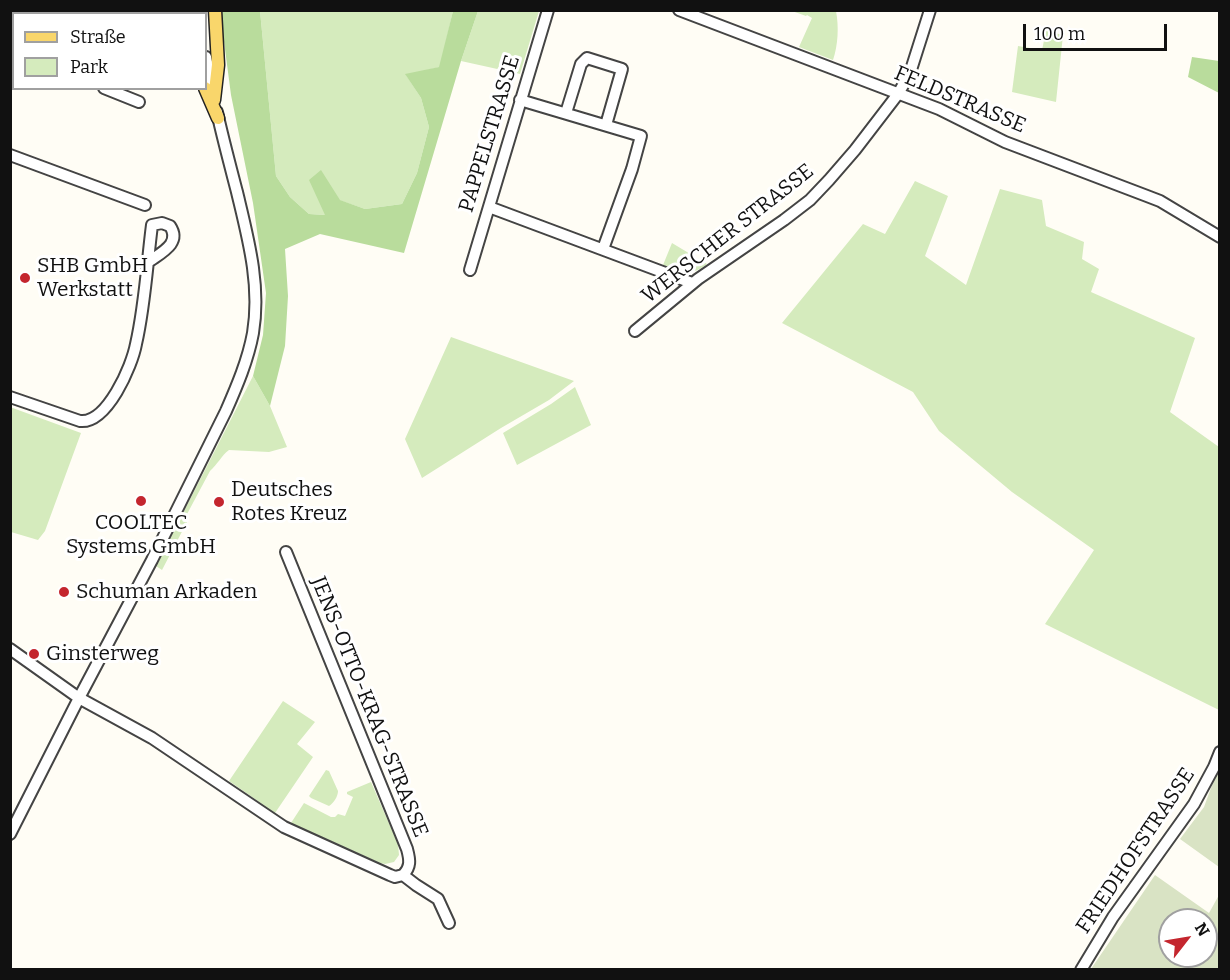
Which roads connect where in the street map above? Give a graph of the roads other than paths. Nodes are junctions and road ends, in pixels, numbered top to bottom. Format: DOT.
graph roads {
  1 [pos="215,10"];
  2 [pos="548,10"];
  3 [pos="679,10"];
  4 [pos="930,10"];
  5 [pos="207,62"];
  6 [pos="206,90"];
  7 [pos="118,91"];
  8 [pos="898,94"];
  9 [pos="214,100"];
  10 [pos="520,100"];
  11 [pos="139,102"];
  12 [pos="566,113"];
  13 [pos="218,118"];
  14 [pos="606,125"];
  15 [pos="10,155"];
  16 [pos="145,206"];
  17 [pos="489,207"];
  18 [pos="1220,237"];
  19 [pos="603,249"];
  20 [pos="147,263"];
  21 [pos="470,270"];
  22 [pos="692,283"];
  23 [pos="635,331"];
  24 [pos="10,397"];
  25 [pos="285,552"];
  26 [pos="10,648"];
  27 [pos="79,698"];
  28 [pos="1220,752"];
  29 [pos="10,834"];
  30 [pos="402,875"];
  31 [pos="449,923"];
  32 [pos="1081,969"];
  1 -- 9 [label="main road"];
  2 -- 10 [label="street, PAPPELSTRASSE"];
  3 -- 8 [label="street, FELDSTRASSE"];
  4 -- 8 [label="street, WERSCHER STRASSE"];
  5 -- 9 [label="street"];
  6 -- 13 [label="main road"];
  7 -- 11 [label="street"];
  8 -- 18 [label="street, FELDSTRASSE"];
  8 -- 22 [label="street, WERSCHER STRASSE"];
  9 -- 13 [label="street"];
  10 -- 12 [label="street"];
  10 -- 17 [label="street, PAPPELSTRASSE"];
  12 -- 14 [label="street"];
  12 -- 14 [label="street"];
  13 -- 27 [label="street"];
  14 -- 19 [label="street"];
  15 -- 16 [label="street"];
  17 -- 19 [label="street"];
  17 -- 21 [label="street, PAPPELSTRASSE"];
  19 -- 22 [label="street"];
  20 -- 24 [label="street"];
  22 -- 23 [label="street, WERSCHER STRASSE"];
  25 -- 30 [label="street, JENS-OTTO-KRAG-STRASSE"];
  26 -- 27 [label="street"];
  27 -- 29 [label="street"];
  27 -- 30 [label="street"];
  28 -- 32 [label="street, FRIEDHOFSTRASSE"];
  30 -- 31 [label="street"];
}
